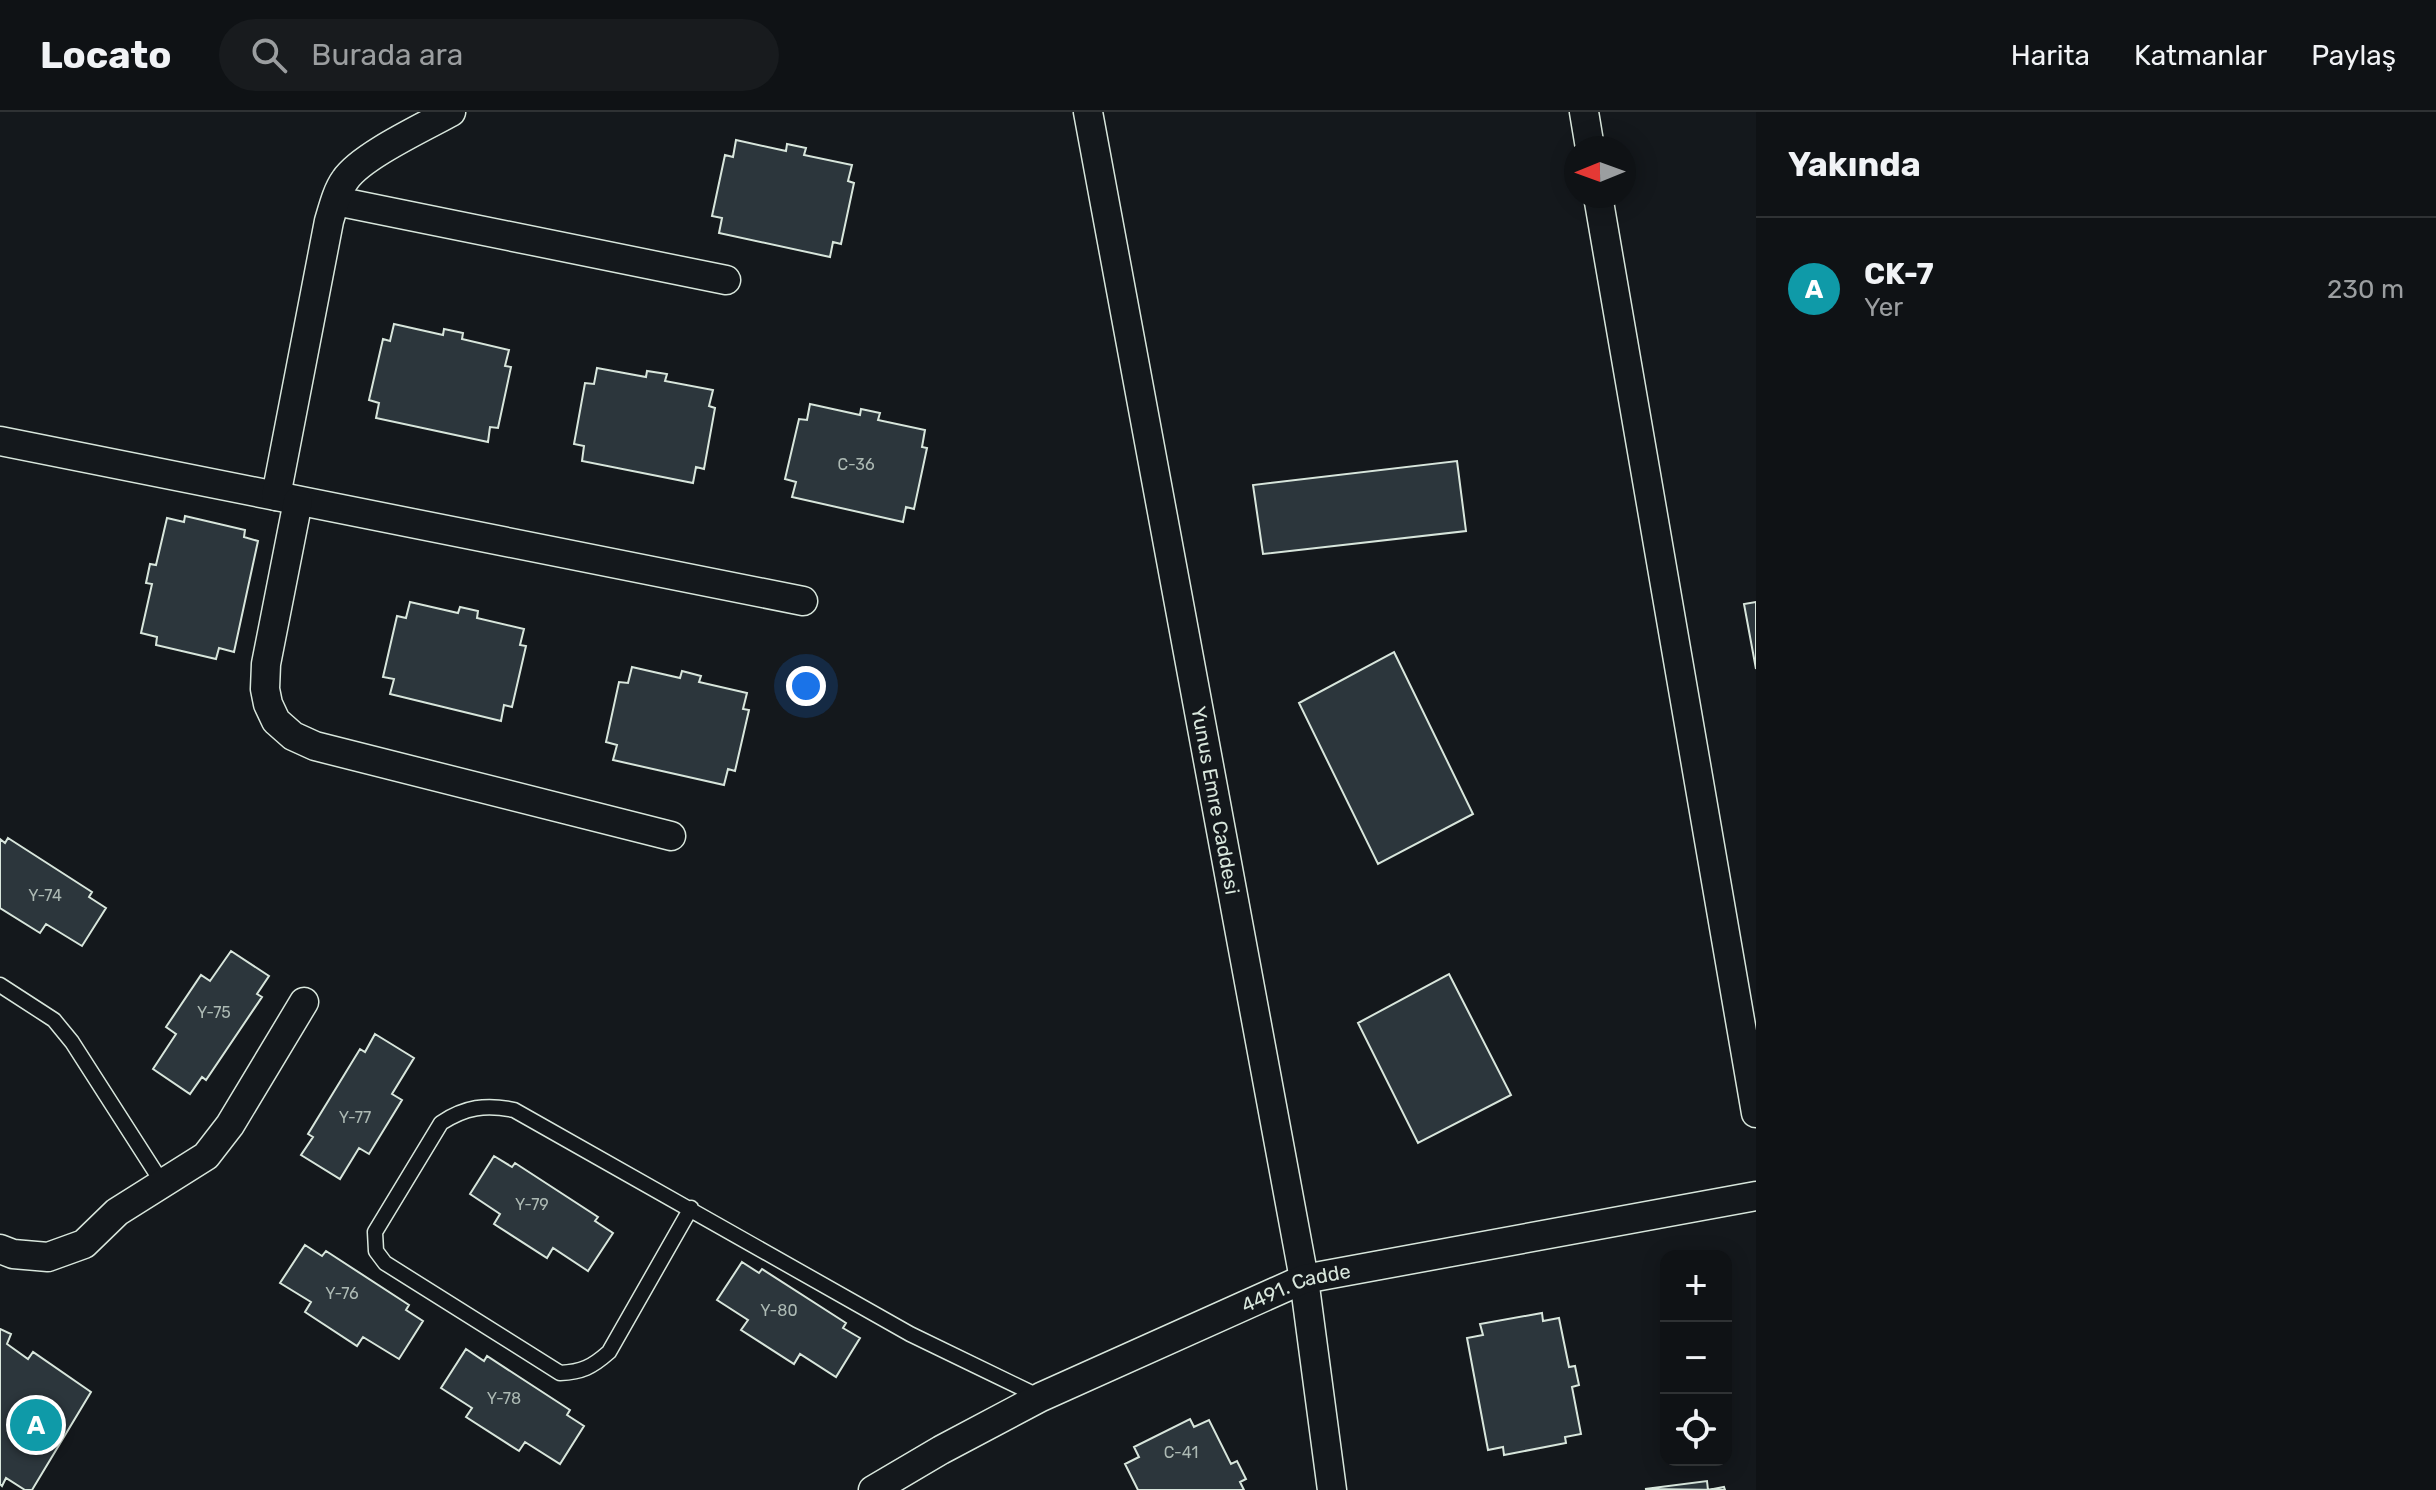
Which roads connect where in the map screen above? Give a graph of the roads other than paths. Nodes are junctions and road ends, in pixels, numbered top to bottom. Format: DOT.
graph roads {
  1 [pos="451,112"];
  2 [pos="1088,112"];
  3 [pos="1584,112"];
  4 [pos="1588,136"];
  5 [pos="336,201"];
  6 [pos="1600,208"];
  7 [pos="726,280"];
  8 [pos="0,441"];
  9 [pos="287,499"];
  10 [pos="803,601"];
  11 [pos="671,836"];
  12 [pos="0,985"];
  13 [pos="304,1002"];
  14 [pos="1756,1113"];
  15 [pos="163,1184"];
  16 [pos="1756,1196"];
  17 [pos="691,1208"];
  18 [pos="0,1249"];
  19 [pos="1304,1279"];
  20 [pos="1041,1397"];
  21 [pos="873,1490"];
  22 [pos="1332,1490"];
  1 -- 5 [label="street"];
  2 -- 19 [label="street, Yunus Emre Caddesi"];
  3 -- 4 [label="street"];
  5 -- 7 [label="street"];
  5 -- 9 [label="street"];
  6 -- 14 [label="street"];
  8 -- 9 [label="street"];
  9 -- 10 [label="street"];
  9 -- 11 [label="street"];
  12 -- 15 [label="lane"];
  13 -- 15 [label="street"];
  15 -- 18 [label="street"];
  16 -- 19 [label="street, 4491. Cadde"];
  17 -- 17 [label="lane"];
  17 -- 20 [label="lane"];
  19 -- 20 [label="street, 4491. Cadde"];
  19 -- 22 [label="street, Yunus Emre Caddesi"];
  20 -- 21 [label="street, 4491. Cadde"];
}
